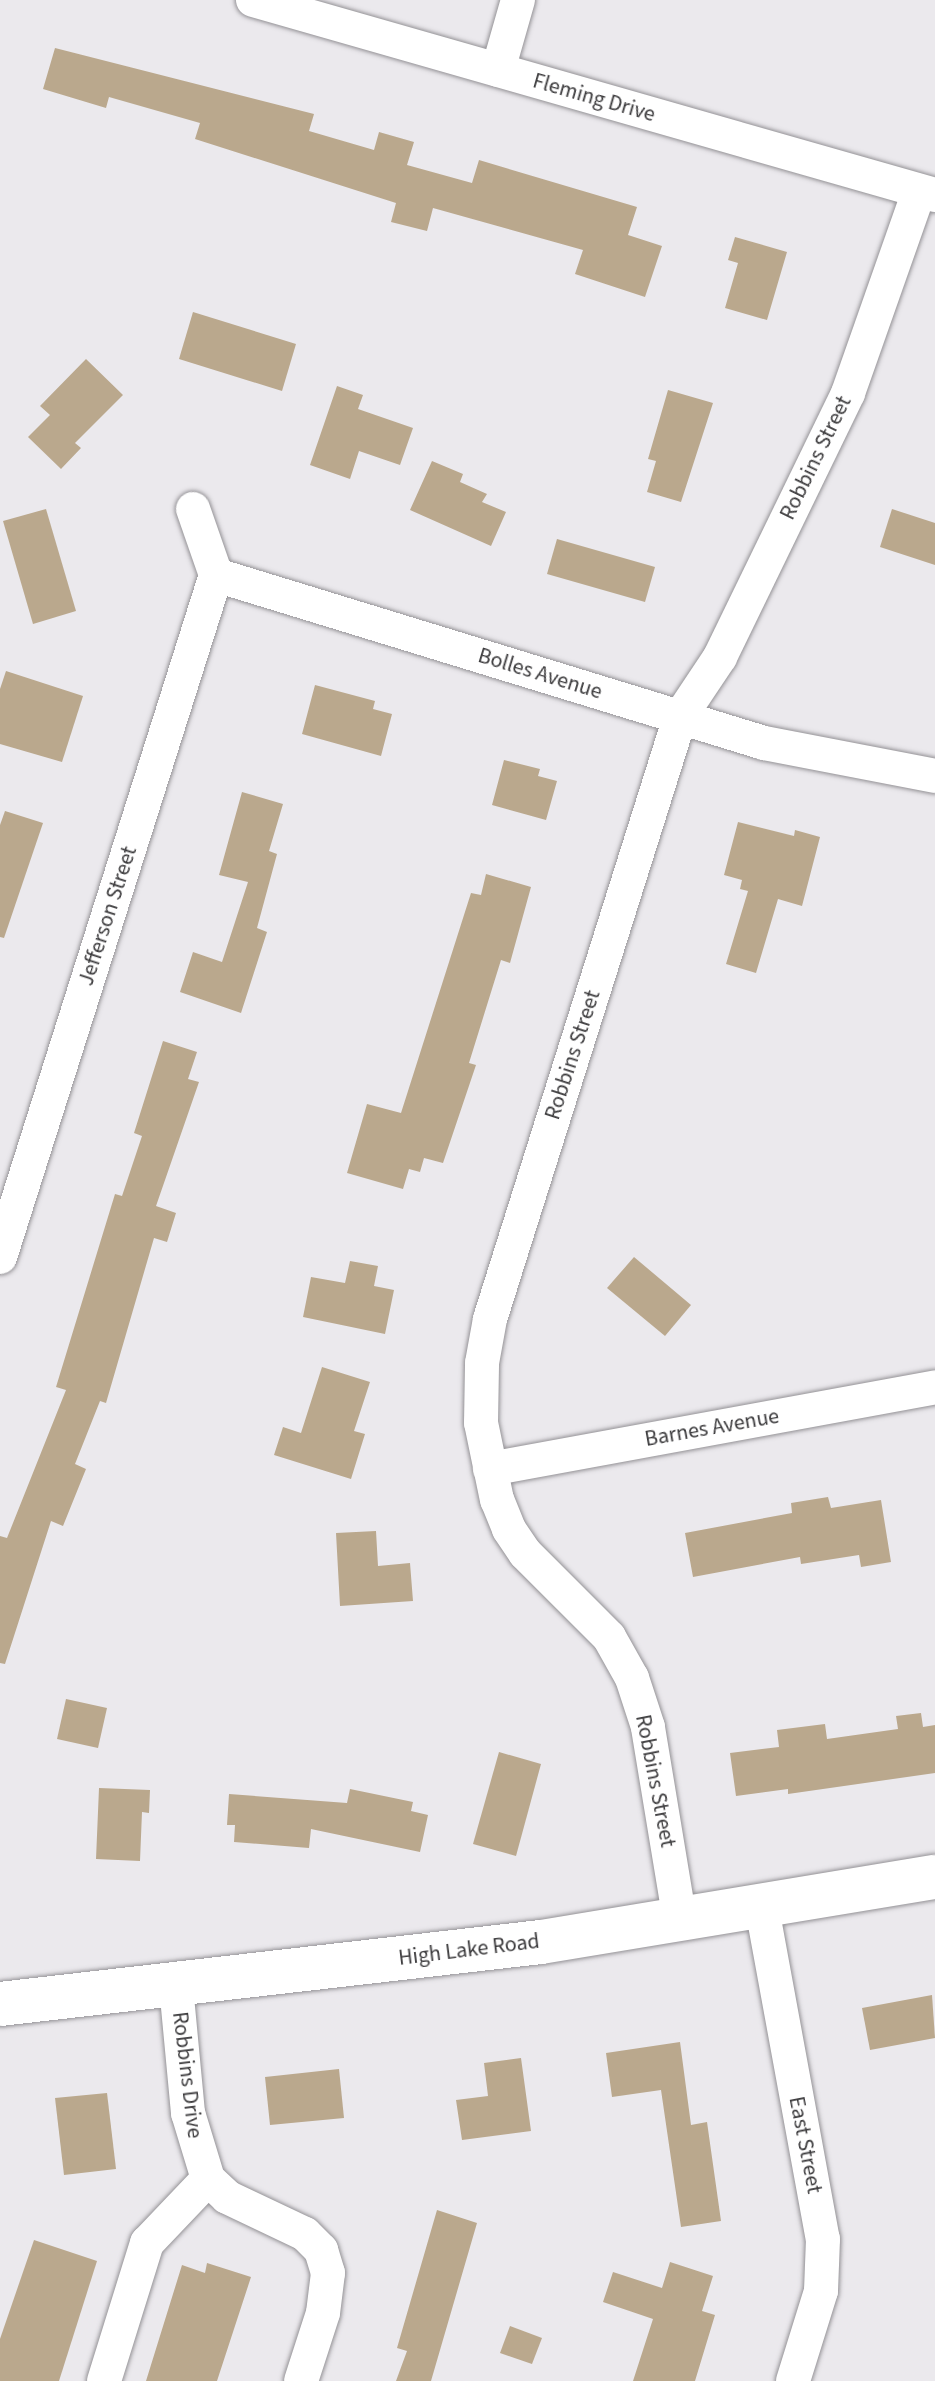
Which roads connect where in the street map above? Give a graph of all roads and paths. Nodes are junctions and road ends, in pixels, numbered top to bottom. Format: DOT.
graph roads {
  1 [pos="253,0"];
  2 [pos="518,0"];
  3 [pos="498,70"];
  4 [pos="927,193"];
  5 [pos="193,509"];
  6 [pos="216,575"];
  7 [pos="680,717"];
  8 [pos="935,776"];
  9 [pos="0,1257"];
  10 [pos="935,1387"];
  11 [pos="490,1469"];
  12 [pos="935,1877"];
  13 [pos="762,1908"];
  14 [pos="680,1921"];
  15 [pos="176,1986"];
  16 [pos="0,2004"];
  17 [pos="208,2179"];
  18 [pos="104,2381"];
  19 [pos="301,2381"];
  20 [pos="793,2381"];
  1 -- 3 [label="street, Fleming Drive"];
  2 -- 3 [label="street"];
  3 -- 4 [label="street, Fleming Drive"];
  4 -- 7 [label="street, Robbins Street"];
  5 -- 6 [label="street"];
  6 -- 7 [label="street, Bolles Avenue"];
  6 -- 9 [label="street, Jefferson Street"];
  7 -- 8 [label="street, Bolles Avenue"];
  7 -- 11 [label="street, Robbins Street"];
  10 -- 11 [label="street, Barnes Avenue"];
  11 -- 14 [label="street, Robbins Street"];
  12 -- 13 [label="street, High Lake Road"];
  13 -- 14 [label="street, High Lake Road"];
  13 -- 20 [label="street, East Street"];
  14 -- 15 [label="street, High Lake Road"];
  15 -- 16 [label="street, High Lake Road"];
  15 -- 17 [label="street, Robbins Drive"];
  17 -- 18 [label="street"];
  17 -- 19 [label="street"];
}
